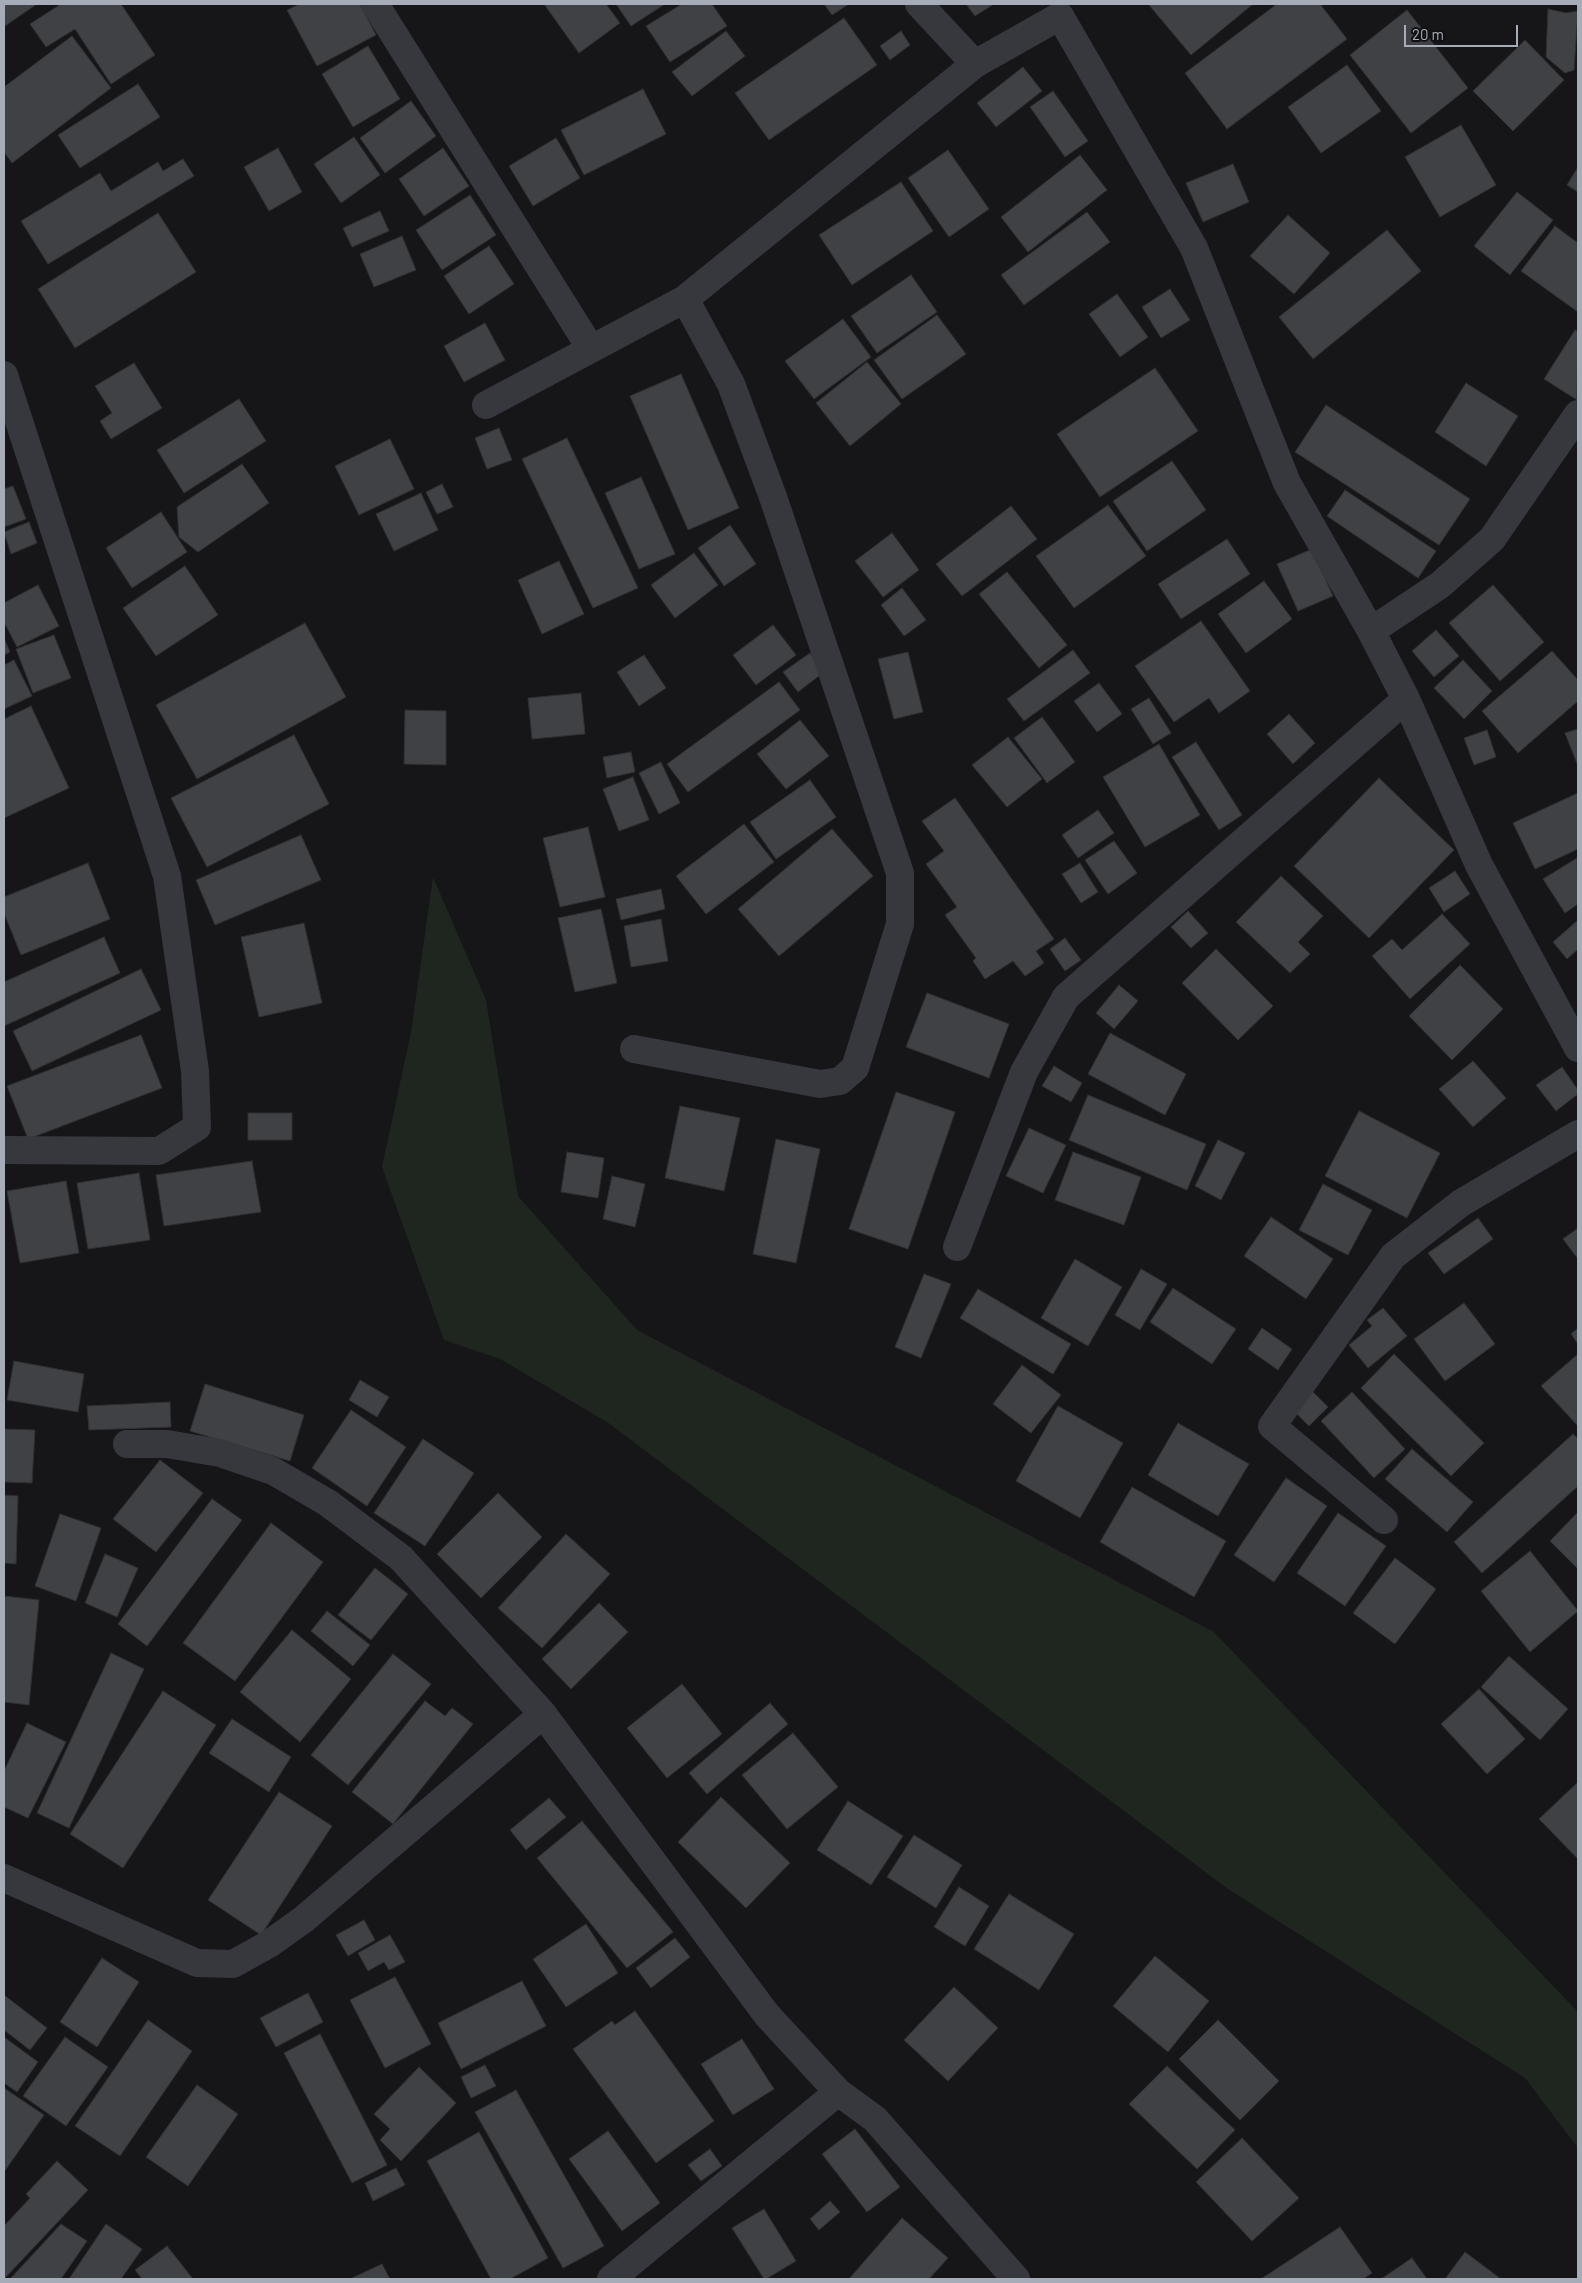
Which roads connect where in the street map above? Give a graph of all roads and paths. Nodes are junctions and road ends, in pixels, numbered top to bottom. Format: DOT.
graph roads {
  1 [pos="375,4"];
  2 [pos="919,4"];
  3 [pos="1067,10"];
  4 [pos="975,64"];
  5 [pos="685,300"];
  6 [pos="591,349"];
  7 [pos="4,376"];
  8 [pos="486,405"];
  9 [pos="1578,414"];
  10 [pos="1371,631"];
  11 [pos="1406,699"];
  12 [pos="1578,1048"];
  13 [pos="634,1049"];
  14 [pos="1578,1134"];
  15 [pos="4,1150"];
  16 [pos="957,1247"];
  17 [pos="128,1444"];
  18 [pos="1384,1520"];
  19 [pos="543,1714"];
  20 [pos="4,1878"];
  21 [pos="838,2092"];
  22 [pos="611,2279"];
  23 [pos="1016,2279"];
  1 -- 6 [label="street"];
  2 -- 4 [label="street"];
  3 -- 4 [label="street"];
  3 -- 10 [label="street"];
  4 -- 5 [label="street"];
  5 -- 6 [label="street"];
  5 -- 13 [label="street"];
  6 -- 8 [label="street"];
  7 -- 15 [label="street"];
  9 -- 10 [label="street"];
  10 -- 11 [label="street"];
  11 -- 12 [label="street"];
  11 -- 16 [label="street"];
  14 -- 18 [label="street"];
  17 -- 19 [label="street"];
  19 -- 20 [label="street"];
  19 -- 21 [label="street"];
  21 -- 22 [label="street"];
  21 -- 23 [label="street"];
}
